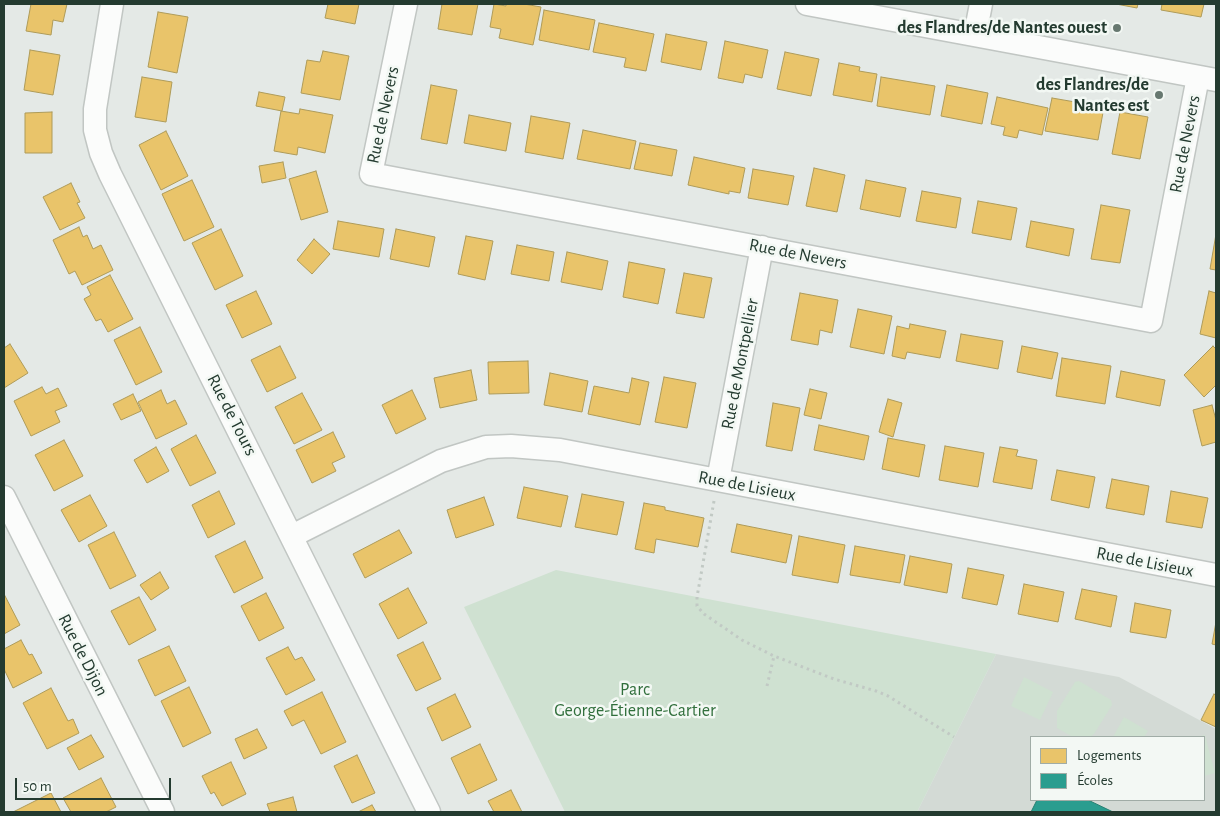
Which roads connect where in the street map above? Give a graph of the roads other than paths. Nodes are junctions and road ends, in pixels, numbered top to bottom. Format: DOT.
graph roads {
  1 [pos="112,4"];
  2 [pos="406,4"];
  3 [pos="807,4"];
  4 [pos="981,4"];
  5 [pos="975,35"];
  6 [pos="1207,78"];
  7 [pos="762,247"];
  8 [pos="718,480"];
  9 [pos="4,498"];
  10 [pos="292,536"];
  11 [pos="1216,575"];
  12 [pos="163,812"];
  13 [pos="429,812"];
  1 -- 10 [label="street, Rue de Tours"];
  2 -- 7 [label="street, Rue de Nevers"];
  3 -- 5 [label="street"];
  4 -- 5 [label="street"];
  5 -- 6 [label="street"];
  6 -- 7 [label="street, Rue de Nevers"];
  7 -- 8 [label="street, Rue de Montpellier"];
  8 -- 10 [label="street, Rue de Lisieux"];
  8 -- 11 [label="street, Rue de Lisieux"];
  9 -- 12 [label="street, Rue de Dijon"];
  10 -- 13 [label="street, Rue de Tours"];
}
